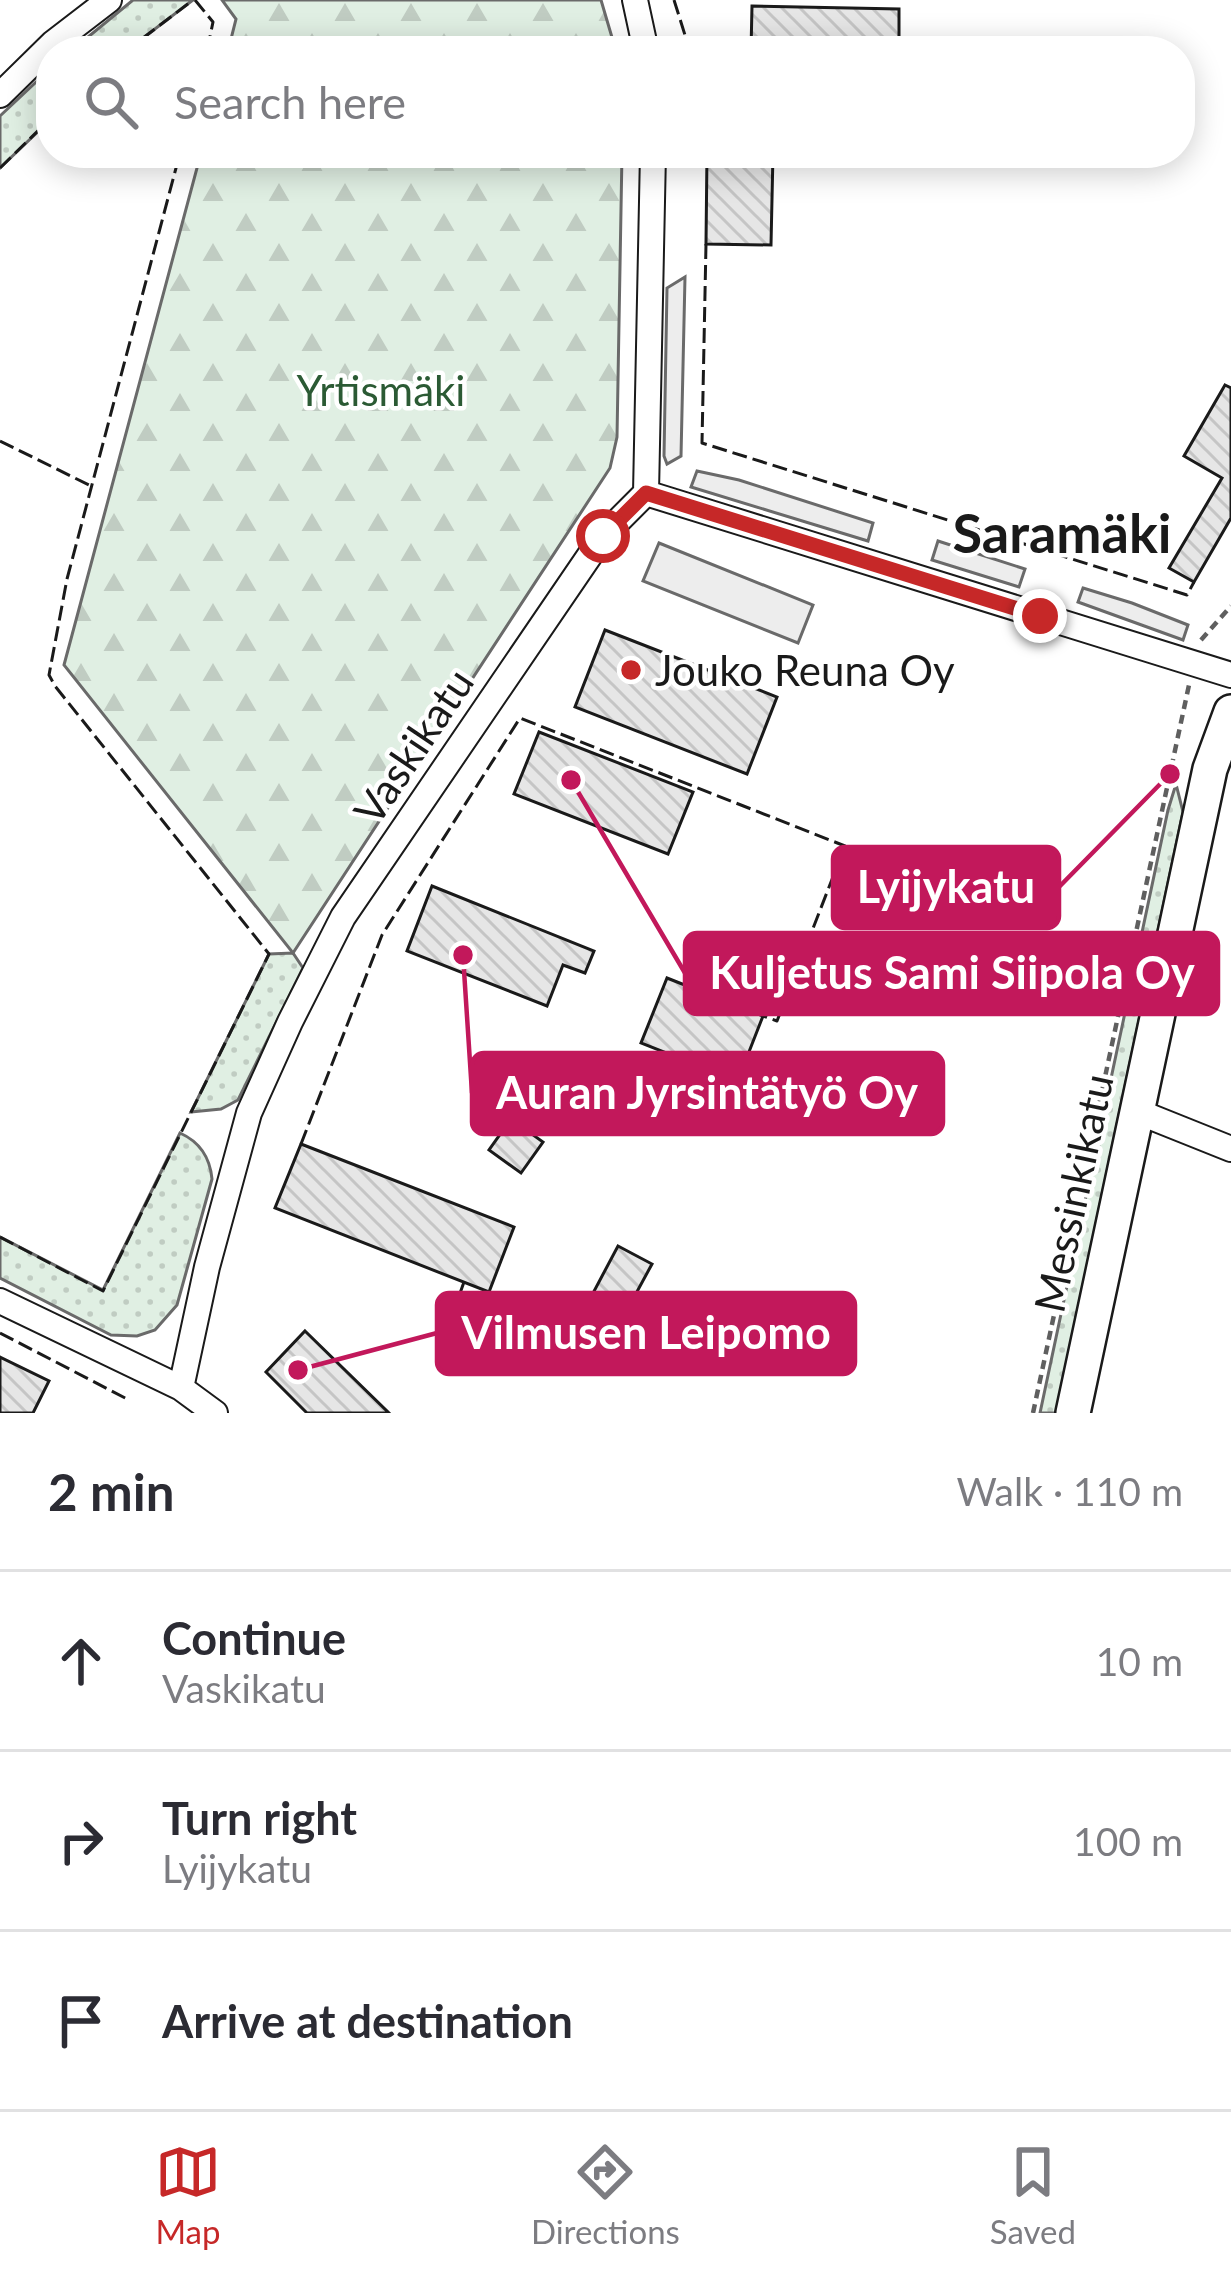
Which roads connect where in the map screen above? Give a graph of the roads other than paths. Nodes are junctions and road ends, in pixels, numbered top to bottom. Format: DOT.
graph roads {
  1 [pos="109,0"];
  2 [pos="634,0"];
  3 [pos="61,36"];
  4 [pos="642,36"];
  5 [pos="36,59"];
  6 [pos="0,95"];
  7 [pos="653,168"];
  8 [pos="646,493"];
  9 [pos="1231,675"];
  10 [pos="1231,712"];
  11 [pos="1136,1111"];
  12 [pos="1231,1149"];
  13 [pos="0,1301"];
  14 [pos="181,1388"];
  15 [pos="215,1413"];
  16 [pos="1073,1413"];
  1 -- 3 [label="street"];
  2 -- 4 [label="street"];
  5 -- 6 [label="street"];
  7 -- 8 [label="street"];
  8 -- 9 [label="street"];
  8 -- 14 [label="street, Vaskikatu"];
  10 -- 11 [label="street, Messinkikatu"];
  11 -- 12 [label="street"];
  11 -- 16 [label="street, Messinkikatu"];
  13 -- 14 [label="street"];
  14 -- 15 [label="street"];
}
